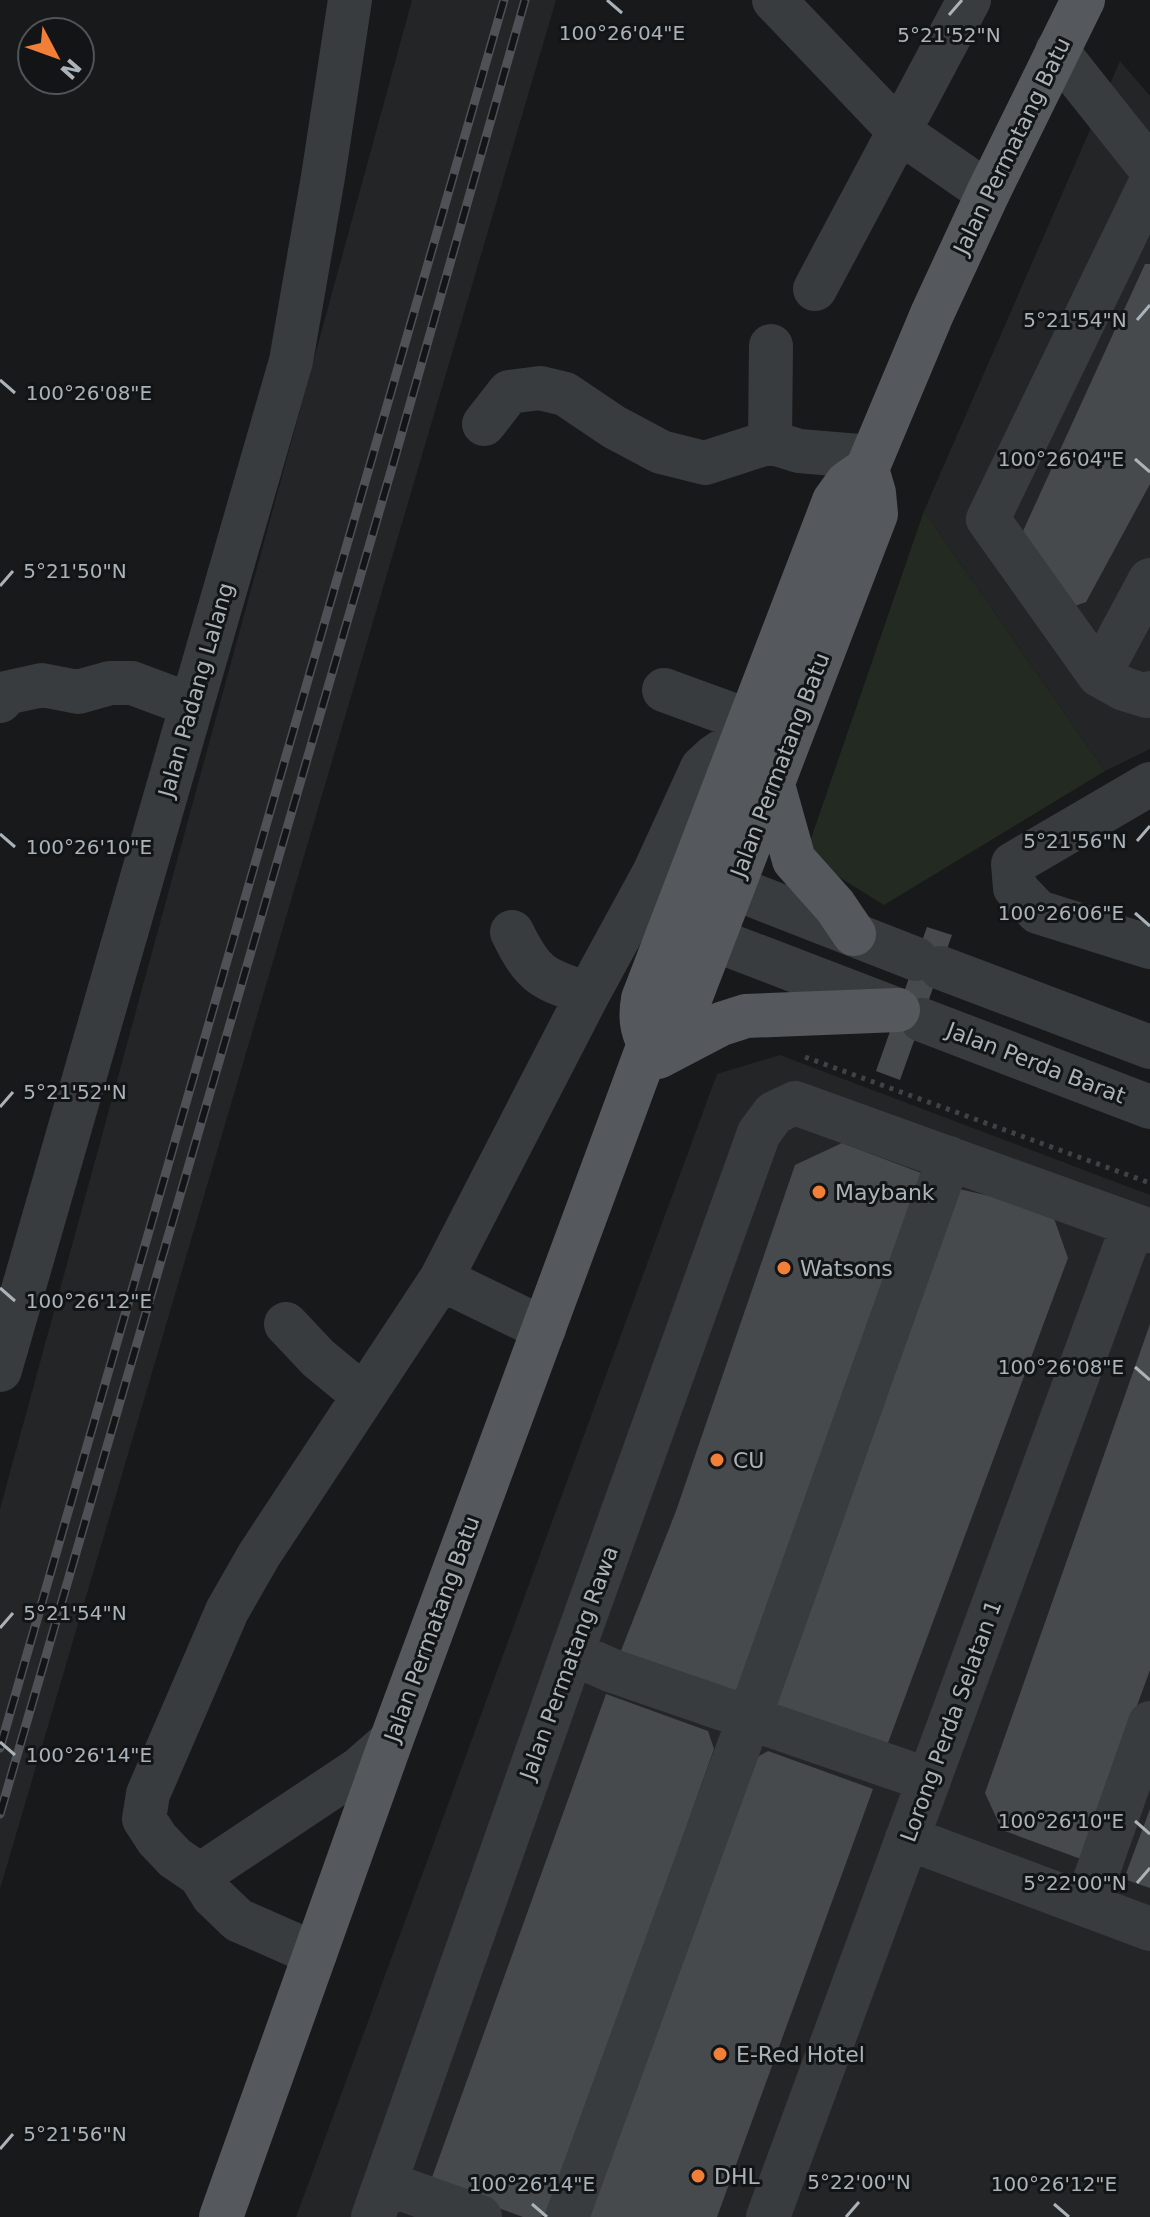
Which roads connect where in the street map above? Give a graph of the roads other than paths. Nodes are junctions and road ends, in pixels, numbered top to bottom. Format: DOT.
graph roads {
  1 [pos="350,0"];
  2 [pos="774,0"];
  3 [pos="969,0"];
  4 [pos="1083,0"];
  5 [pos="1057,51"];
  6 [pos="900,132"];
  7 [pos="1150,168"];
  8 [pos="1150,184"];
  9 [pos="988,193"];
  10 [pos="815,289"];
  11 [pos="771,346"];
  12 [pos="484,424"];
  13 [pos="770,442"];
  14 [pos="869,463"];
  15 [pos="1150,580"];
  16 [pos="1099,675"];
  17 [pos="664,690"];
  18 [pos="1150,693"];
  19 [pos="0,701"];
  20 [pos="191,705"];
  21 [pos="746,730"];
  22 [pos="1150,784"];
  23 [pos="773,785"];
  24 [pos="673,871"];
  25 [pos="733,888"];
  26 [pos="671,923"];
  27 [pos="512,932"];
  28 [pos="854,934"];
  29 [pos="712,939"];
  30 [pos="1150,947"];
  31 [pos="588,994"];
  32 [pos="910,1015"];
  33 [pos="1150,1047"];
  34 [pos="645,1056"];
  35 [pos="1150,1107"];
  36 [pos="949,1158"];
  37 [pos="1141,1228"];
  38 [pos="441,1279"];
  39 [pos="286,1324"];
  40 [pos="544,1329"];
  41 [pos="0,1370"];
  42 [pos="364,1396"];
  43 [pos="572,1653"];
  44 [pos="750,1716"];
  45 [pos="1150,1723"];
  46 [pos="391,1741"];
  47 [pos="929,1780"];
  48 [pos="907,1838"];
  49 [pos="200,1875"];
  50 [pos="1086,1905"];
  51 [pos="1150,1929"];
  52 [pos="315,1954"];
  53 [pos="379,2200"];
  54 [pos="221,2217"];
  55 [pos="480,2217"];
  56 [pos="567,2217"];
  57 [pos="768,2217"];
  1 -- 20 [label="street, Jalan Padang Lalang"];
  2 -- 6 [label="street"];
  3 -- 6 [label="street"];
  4 -- 5 [label="main road, Jalan Permatang Batu"];
  5 -- 7 [label="street"];
  5 -- 9 [label="main road, Jalan Permatang Batu"];
  6 -- 9 [label="street"];
  6 -- 10 [label="street"];
  8 -- 16 [label="street"];
  9 -- 14 [label="main road, Jalan Permatang Batu"];
  11 -- 13 [label="street"];
  12 -- 13 [label="street"];
  13 -- 14 [label="street"];
  14 -- 21 [label="main road, Jalan Permatang Batu"];
  14 -- 23 [label="main road, Jalan Permatang Batu"];
  15 -- 16 [label="street"];
  16 -- 18 [label="street"];
  17 -- 21 [label="street"];
  19 -- 20 [label="street"];
  20 -- 41 [label="street, Jalan Padang Lalang"];
  21 -- 24 [label="main road, Jalan Permatang Batu"];
  22 -- 30 [label="street"];
  23 -- 25 [label="main road, Jalan Permatang Batu"];
  23 -- 28 [label="main road"];
  24 -- 25 [label="street"];
  24 -- 26 [label="main road, Jalan Permatang Batu"];
  24 -- 31 [label="street"];
  25 -- 28 [label="street"];
  25 -- 29 [label="main road, Jalan Permatang Batu"];
  26 -- 29 [label="street, Jalan Perda Barat"];
  26 -- 34 [label="main road, Jalan Permatang Batu"];
  27 -- 31 [label="street"];
  28 -- 33 [label="street"];
  29 -- 32 [label="street, Jalan Perda Barat"];
  29 -- 34 [label="main road, Jalan Permatang Batu"];
  31 -- 38 [label="street"];
  32 -- 34 [label="main road"];
  32 -- 35 [label="street, Jalan Perda Barat"];
  34 -- 40 [label="main road, Jalan Permatang Batu"];
  36 -- 37 [label="street"];
  36 -- 43 [label="street, Jalan Permatang Rawa"];
  36 -- 44 [label="street"];
  37 -- 47 [label="street, Lorong Perda Selatan 1"];
  38 -- 40 [label="street"];
  38 -- 42 [label="street"];
  39 -- 42 [label="street"];
  40 -- 46 [label="main road, Jalan Permatang Batu"];
  42 -- 49 [label="street"];
  43 -- 44 [label="street"];
  43 -- 53 [label="street, Jalan Permatang Rawa"];
  44 -- 47 [label="street"];
  44 -- 56 [label="street"];
  45 -- 50 [label="street"];
  46 -- 49 [label="street"];
  46 -- 52 [label="main road, Jalan Permatang Batu"];
  47 -- 48 [label="street, Lorong Perda Selatan 1"];
  48 -- 50 [label="street"];
  48 -- 57 [label="street, Lorong Perda Selatan 1"];
  49 -- 52 [label="street"];
  50 -- 51 [label="street"];
  52 -- 54 [label="main road, Jalan Permatang Batu"];
  53 -- 55 [label="street"];
}
